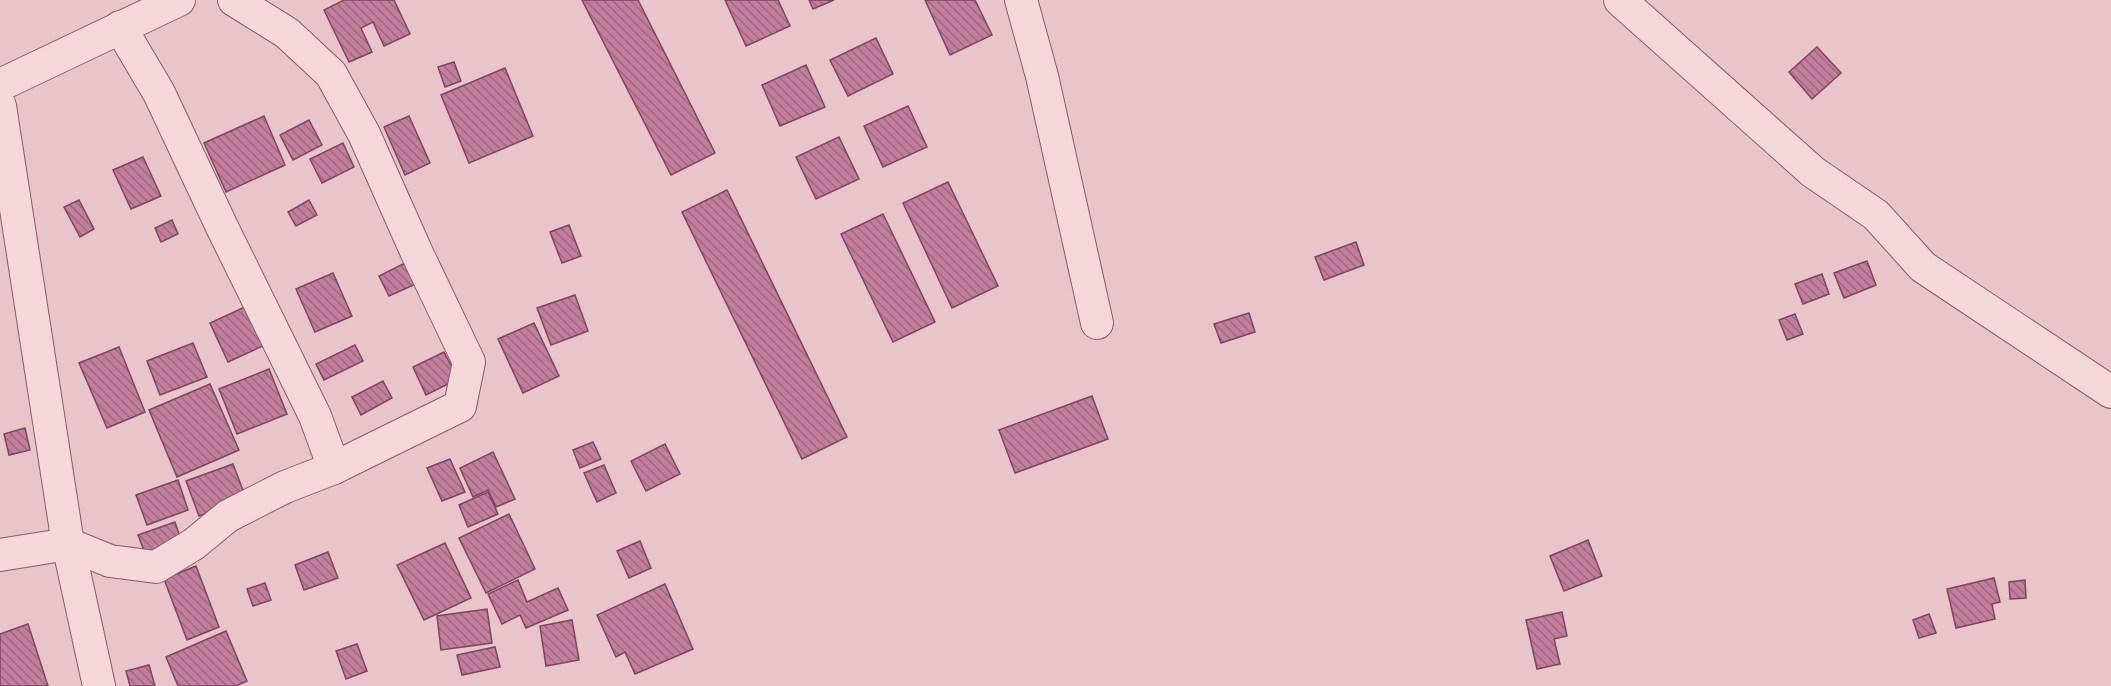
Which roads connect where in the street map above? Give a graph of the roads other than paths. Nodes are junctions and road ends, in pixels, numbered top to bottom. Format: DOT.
graph roads {
  1 [pos="179,0"];
  2 [pos="234,0"];
  3 [pos="1022,0"];
  4 [pos="1620,0"];
  5 [pos="120,27"];
  6 [pos="0,85"];
  7 [pos="0,106"];
  8 [pos="1097,323"];
  9 [pos="2111,392"];
  10 [pos="334,468"];
  11 [pos="68,544"];
  12 [pos="0,555"];
  13 [pos="99,686"];
  1 -- 5 [label="street"];
  2 -- 10 [label="street"];
  3 -- 8 [label="street"];
  4 -- 9 [label="street"];
  5 -- 6 [label="street"];
  5 -- 10 [label="street"];
  7 -- 11 [label="street"];
  10 -- 11 [label="street"];
  11 -- 12 [label="street"];
  11 -- 13 [label="street"];
}
